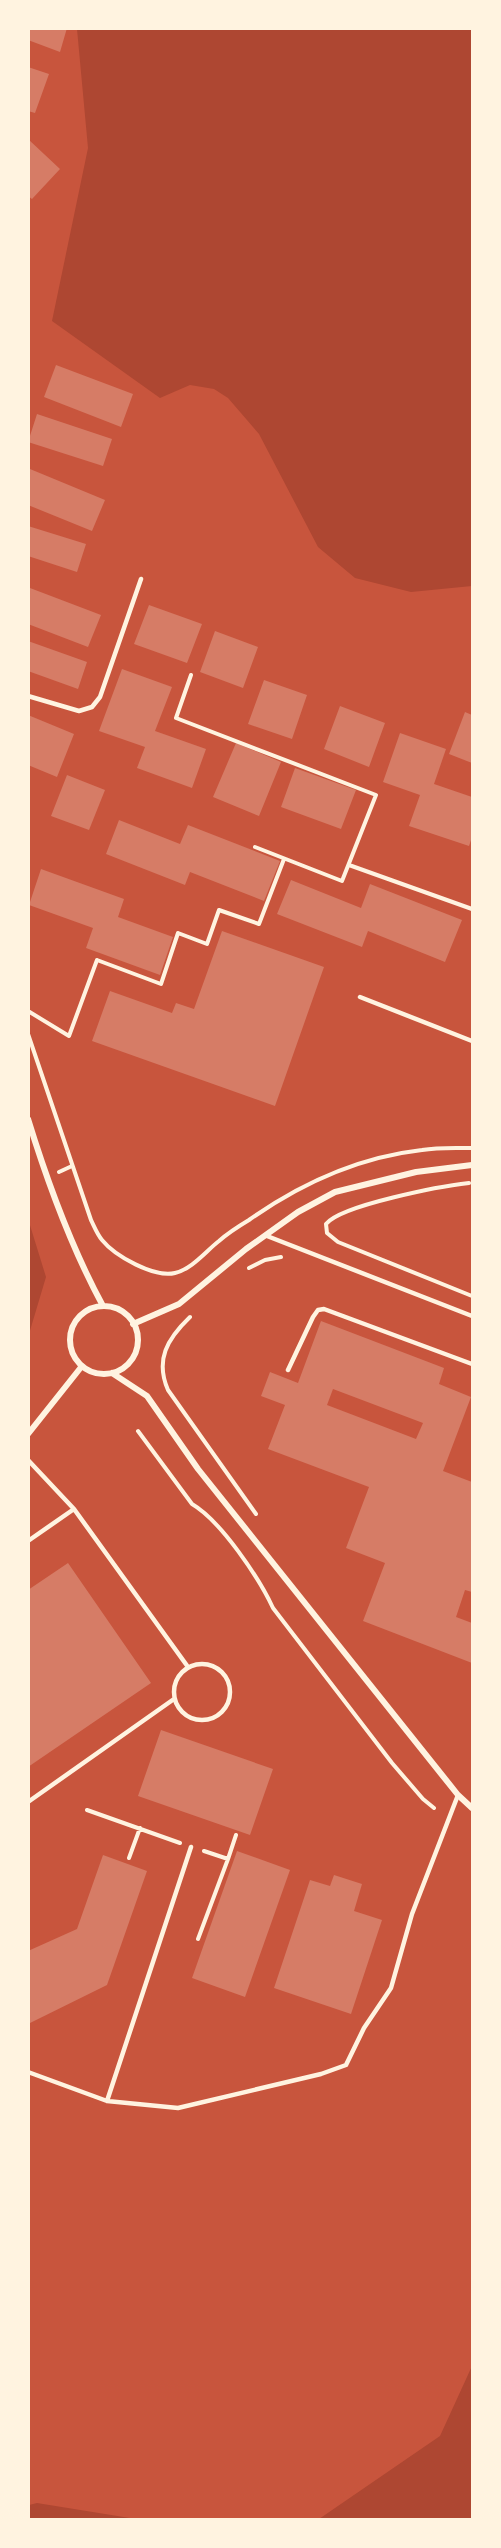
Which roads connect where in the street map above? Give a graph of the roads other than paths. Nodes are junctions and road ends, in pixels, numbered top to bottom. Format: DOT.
graph roads {
  1 [pos="141,579"];
  2 [pos="28,696"];
  3 [pos="360,998"];
  4 [pos="472,1041"];
  5 [pos="28,1119"];
  6 [pos="472,1165"];
  7 [pos="267,1236"];
  8 [pos="103,1306"];
  9 [pos="472,1316"];
  10 [pos="133,1324"];
  11 [pos="472,1364"];
  12 [pos="82,1366"];
  13 [pos="288,1370"];
  14 [pos="112,1373"];
  15 [pos="28,1434"];
  16 [pos="28,1460"];
  17 [pos="74,1509"];
  18 [pos="28,1541"];
  19 [pos="188,1667"];
  20 [pos="174,1699"];
  21 [pos="459,1795"];
  22 [pos="28,1802"];
  23 [pos="472,1808"];
  24 [pos="191,1847"];
  25 [pos="28,2072"];
  26 [pos="107,2101"];
  1 -- 2 [label="lane"];
  3 -- 4 [label="lane"];
  5 -- 8 [label="street"];
  6 -- 7 [label="street"];
  7 -- 9 [label="lane"];
  7 -- 10 [label="street"];
  8 -- 10 [label="street"];
  8 -- 12 [label="street"];
  10 -- 14 [label="street"];
  11 -- 13 [label="lane"];
  12 -- 14 [label="street"];
  12 -- 15 [label="street"];
  14 -- 21 [label="street"];
  16 -- 17 [label="lane"];
  17 -- 18 [label="lane"];
  17 -- 19 [label="lane"];
  19 -- 20 [label="lane"];
  19 -- 20 [label="lane"];
  20 -- 22 [label="lane"];
  21 -- 23 [label="street"];
  21 -- 26 [label="lane"];
  24 -- 26 [label="lane"];
  25 -- 26 [label="lane"];
}
